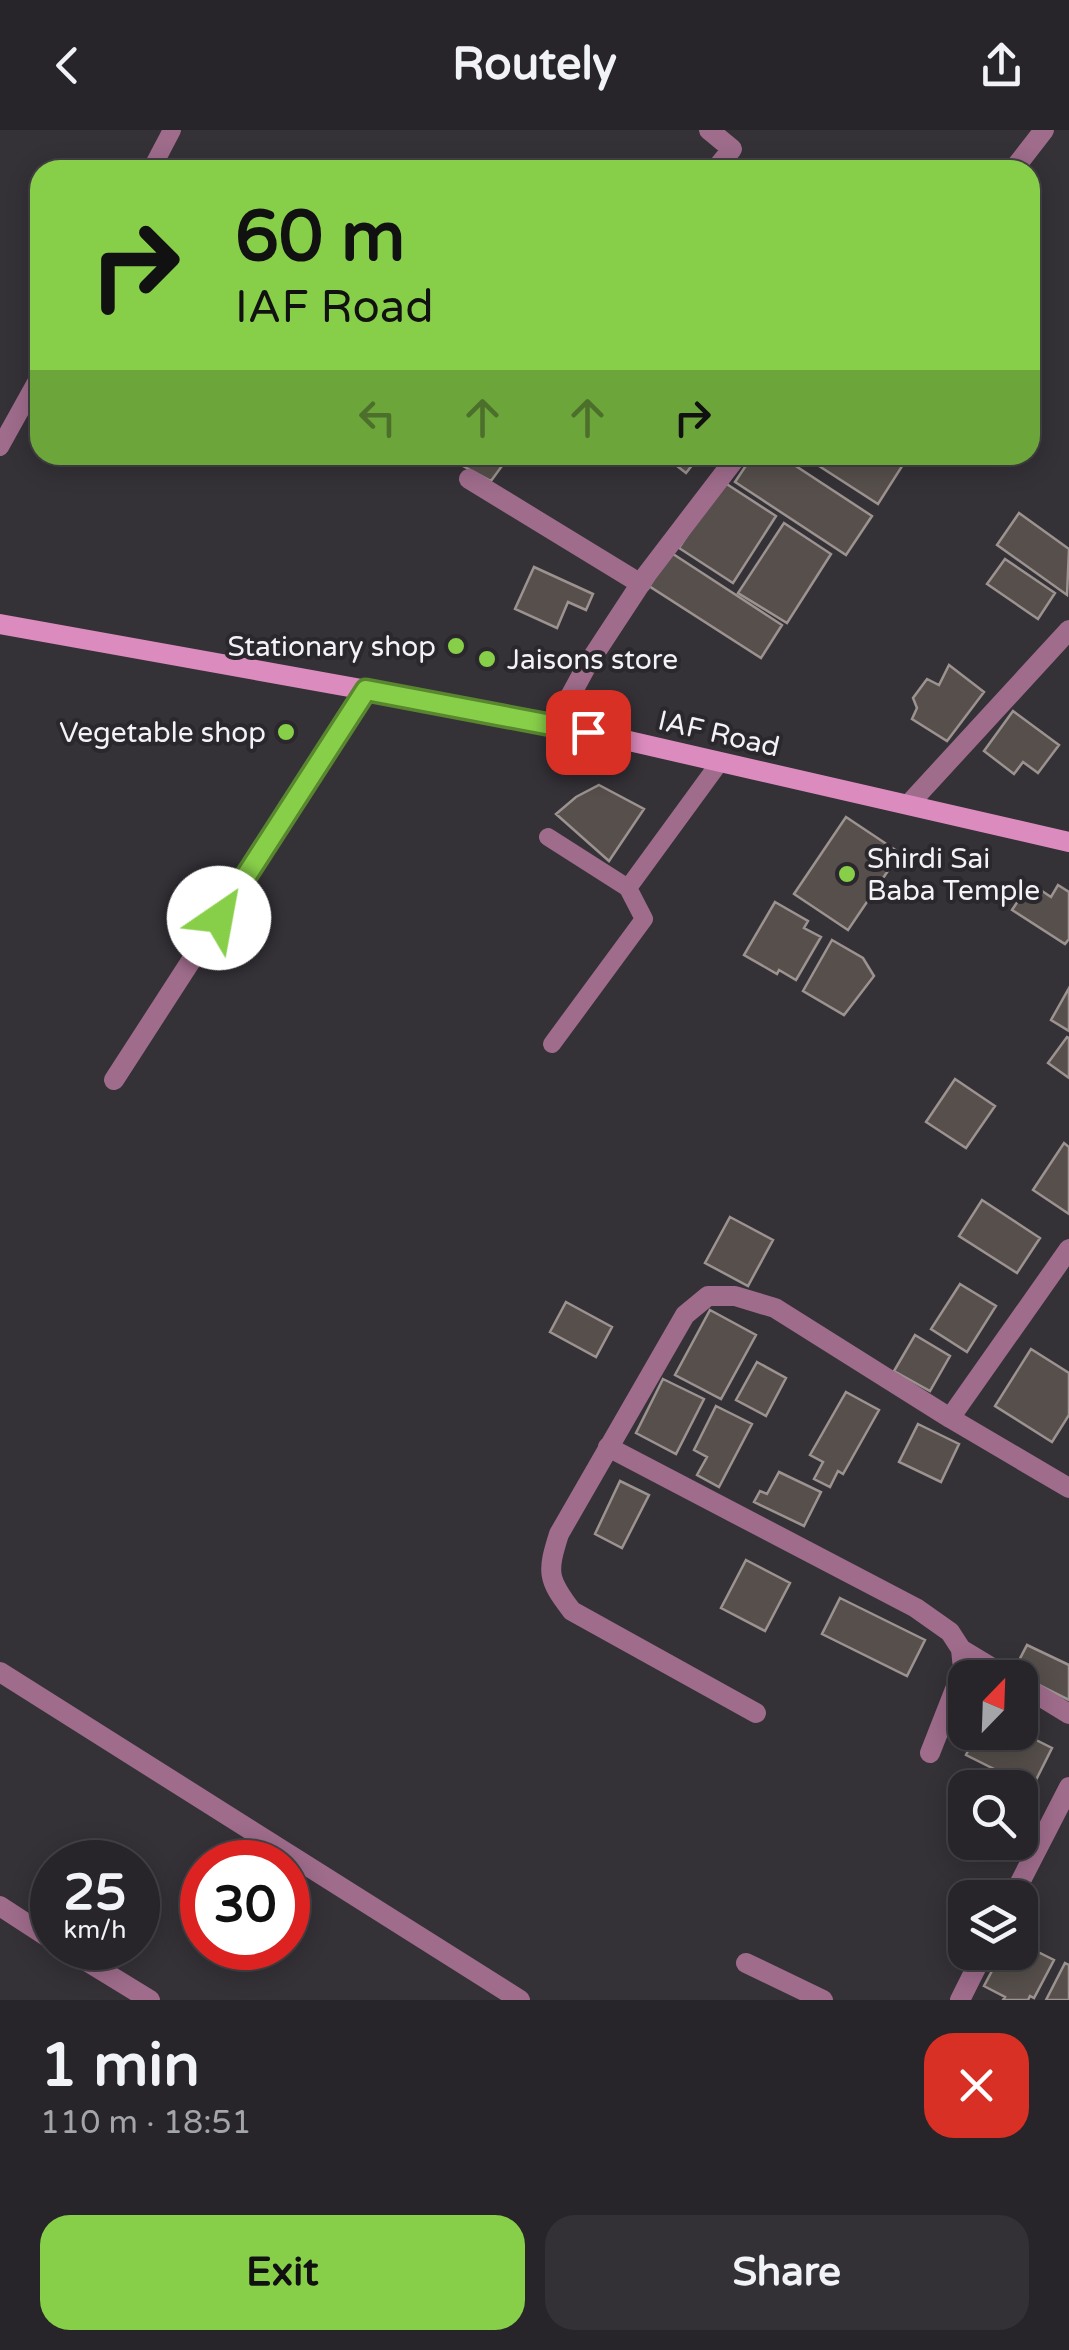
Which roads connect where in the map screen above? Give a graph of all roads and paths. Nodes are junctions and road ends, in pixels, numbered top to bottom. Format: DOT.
graph roads {
  1 [pos="172,130"];
  2 [pos="709,130"];
  3 [pos="1044,130"];
  4 [pos="156,160"];
  5 [pos="723,160"];
  6 [pos="1021,160"];
  7 [pos="30,394"];
  8 [pos="0,447"];
  9 [pos="730,465"];
  10 [pos="469,479"];
  11 [pos="641,584"];
  12 [pos="0,624"];
  13 [pos="1069,630"];
  14 [pos="366,690"];
  15 [pos="555,724"];
  16 [pos="720,762"];
  17 [pos="910,804"];
  18 [pos="548,837"];
  19 [pos="1069,842"];
  20 [pos="628,888"];
  21 [pos="552,1044"];
  22 [pos="114,1080"];
  23 [pos="1069,1249"];
  24 [pos="950,1418"];
  25 [pos="608,1448"];
  26 [pos="1069,1488"];
  27 [pos="961,1649"];
  28 [pos="979,1660"];
  29 [pos="0,1672"];
  30 [pos="1038,1695"];
  31 [pos="756,1712"];
  32 [pos="1069,1714"];
  33 [pos="930,1752"];
  34 [pos="1069,1786"];
  35 [pos="1021,1880"];
  36 [pos="0,1906"];
  37 [pos="30,1926"];
  38 [pos="746,1963"];
  39 [pos="101,1970"];
  40 [pos="975,1970"];
  41 [pos="150,2000"];
  42 [pos="518,2000"];
  43 [pos="823,2000"];
  44 [pos="961,2000"];
  1 -- 4 [label="lane"];
  2 -- 5 [label="street"];
  3 -- 6 [label="street"];
  7 -- 8 [label="lane"];
  9 -- 11 [label="street"];
  10 -- 11 [label="street"];
  11 -- 15 [label="street"];
  12 -- 14 [label="street, IAF Road"];
  13 -- 17 [label="street"];
  14 -- 15 [label="street, IAF Road"];
  14 -- 22 [label="street"];
  15 -- 16 [label="street, IAF Road"];
  16 -- 17 [label="street, IAF Road"];
  16 -- 20 [label="lane"];
  17 -- 19 [label="street, IAF Road"];
  18 -- 20 [label="lane"];
  20 -- 21 [label="lane"];
  23 -- 24 [label="street"];
  24 -- 25 [label="street"];
  24 -- 26 [label="street"];
  25 -- 27 [label="street"];
  25 -- 31 [label="street"];
  27 -- 28 [label="street"];
  27 -- 33 [label="street"];
  29 -- 42 [label="street"];
  30 -- 32 [label="street"];
  34 -- 35 [label="street"];
  36 -- 37 [label="street"];
  38 -- 43 [label="street"];
  39 -- 41 [label="street"];
  40 -- 44 [label="street"];
}
